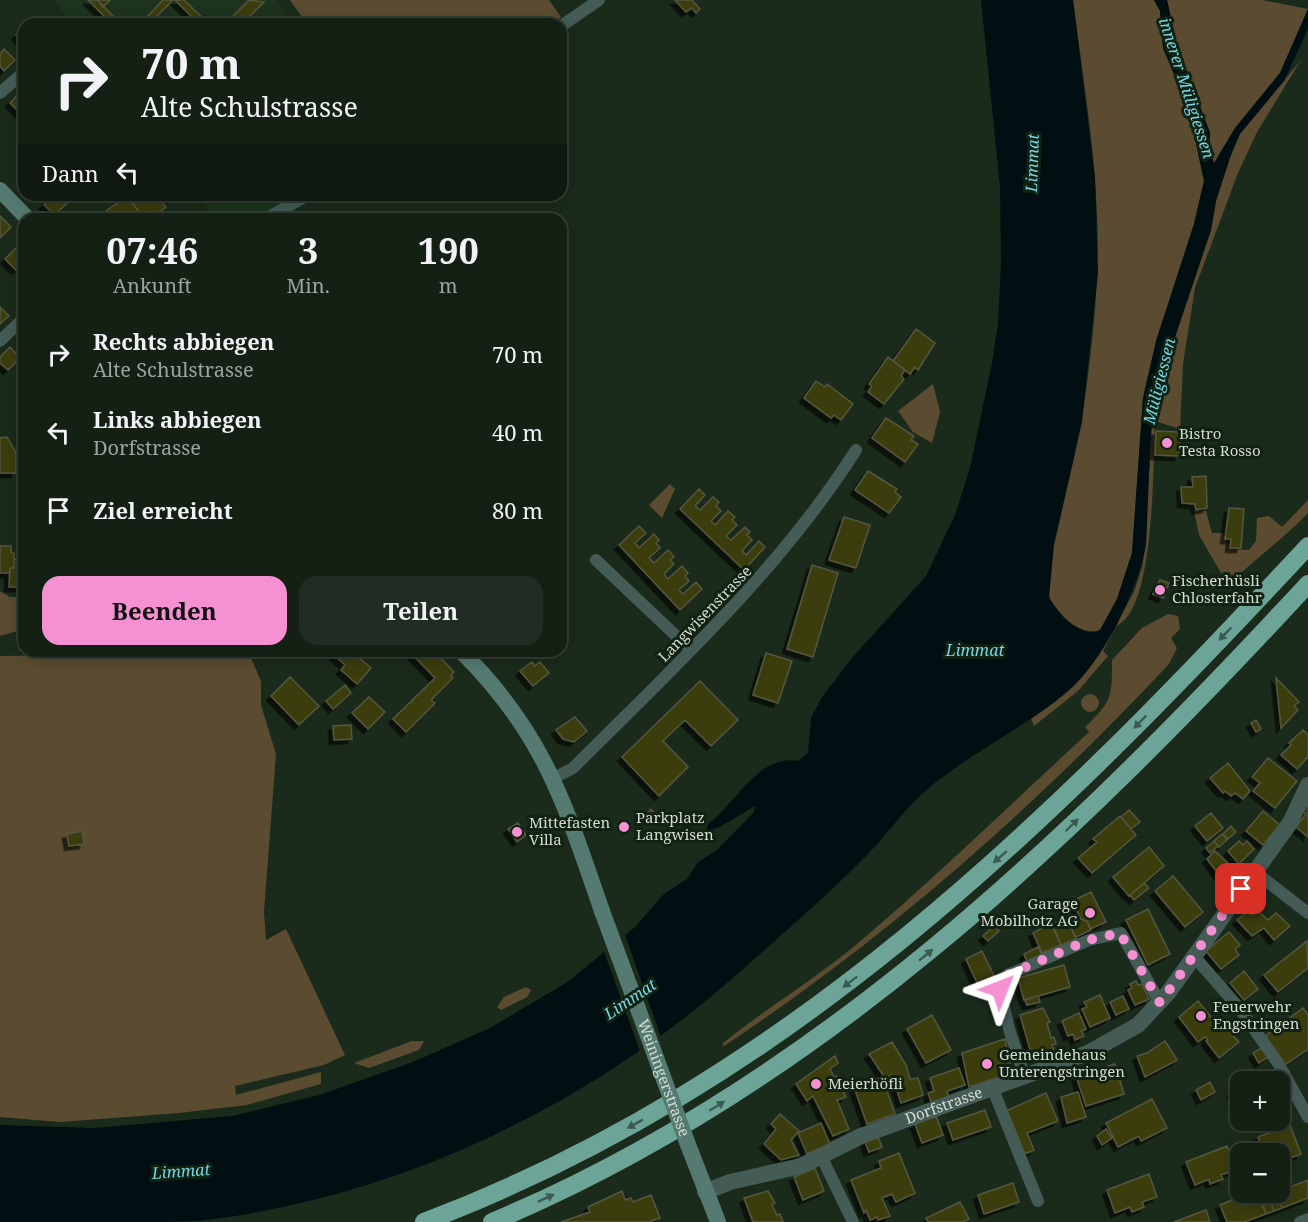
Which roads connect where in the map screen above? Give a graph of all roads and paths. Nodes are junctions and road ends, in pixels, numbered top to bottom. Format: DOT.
graph roads {
  1 [pos="598,0"];
  2 [pos="567,22"];
  3 [pos="18,77"];
  4 [pos="0,93"];
  5 [pos="1,195"];
  6 [pos="297,201"];
  7 [pos="21,213"];
  8 [pos="276,213"];
  9 [pos="18,324"];
  10 [pos="0,341"];
  11 [pos="855,450"];
  12 [pos="1308,546"];
  13 [pos="596,560"];
  14 [pos="1308,585"];
  15 [pos="691,650"];
  16 [pos="467,657"];
  17 [pos="554,778"];
  18 [pos="1308,785"];
  19 [pos="1254,872"];
  20 [pos="1308,913"];
  21 [pos="1193,955"];
  22 [pos="1160,1003"];
  23 [pos="1025,1077"];
  24 [pos="992,1087"];
  25 [pos="1308,1117"];
  26 [pos="822,1158"];
  27 [pos="705,1192"];
  28 [pos="1038,1201"];
  29 [pos="1308,1219"];
  30 [pos="424,1222"];
  31 [pos="492,1222"];
  32 [pos="718,1222"];
  33 [pos="853,1222"];
  34 [pos="1299,1222"];
  1 -- 2 [label="street"];
  3 -- 4 [label="street"];
  5 -- 7 [label="main road"];
  6 -- 8 [label="street"];
  9 -- 10 [label="street"];
  11 -- 15 [label="street, Langwisenstrasse"];
  12 -- 30 [label="highway, one-way"];
  13 -- 15 [label="street"];
  31 -- 14 [label="highway, one-way"];
  15 -- 17 [label="street, Langwisenstrasse"];
  16 -- 17 [label="main road, Weiningerstrasse"];
  17 -- 27 [label="main road, Weiningerstrasse, bridge"];
  18 -- 19 [label="street, Dorfstrasse"];
  19 -- 20 [label="street"];
  19 -- 21 [label="street, Dorfstrasse"];
  21 -- 22 [label="street, Dorfstrasse"];
  21 -- 25 [label="street"];
  22 -- 23 [label="street, Dorfstrasse"];
  22 -- 23 [label="street"];
  23 -- 24 [label="street, Dorfstrasse"];
  24 -- 26 [label="street, Dorfstrasse"];
  24 -- 28 [label="street"];
  26 -- 27 [label="street, Dorfstrasse"];
  26 -- 33 [label="street"];
  27 -- 32 [label="main road, Weiningerstrasse"];
  29 -- 34 [label="street"];
}
